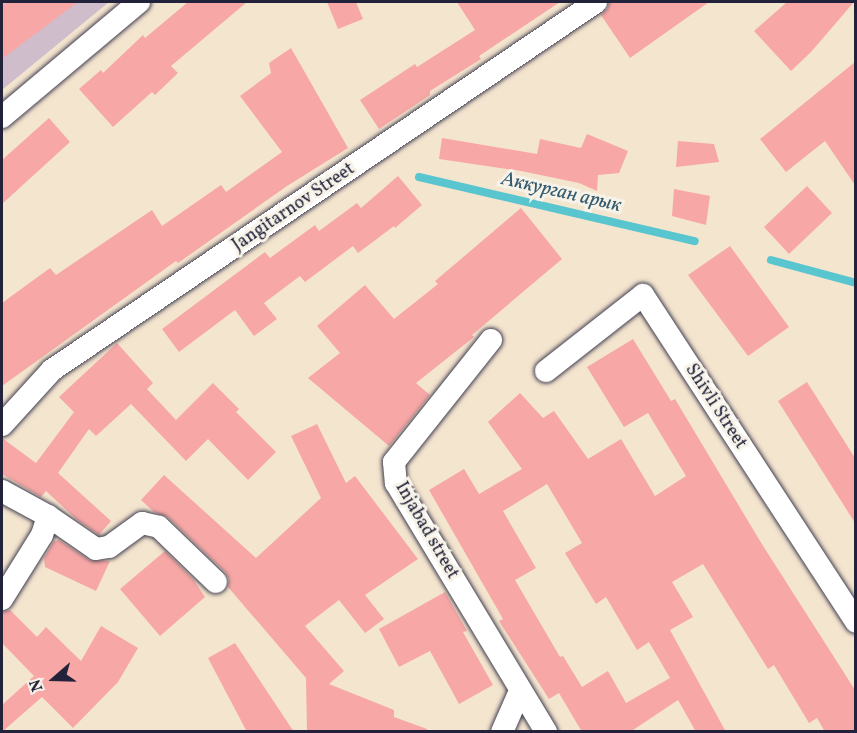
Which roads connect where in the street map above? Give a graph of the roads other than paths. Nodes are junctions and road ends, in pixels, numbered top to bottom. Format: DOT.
graph roads {
  1 [pos="139,2"];
  2 [pos="596,2"];
  3 [pos="2,117"];
  4 [pos="491,340"];
  5 [pos="546,371"];
  6 [pos="2,425"];
  7 [pos="2,491"];
  8 [pos="48,516"];
  9 [pos="216,582"];
  10 [pos="2,599"];
  11 [pos="855,622"];
  12 [pos="520,690"];
  13 [pos="502,732"];
  14 [pos="546,732"];
  1 -- 3 [label="street"];
  2 -- 6 [label="street, Jangitarnov Street"];
  4 -- 12 [label="street, Injаbаd street"];
  5 -- 11 [label="street, Shivli Street"];
  7 -- 8 [label="street"];
  8 -- 9 [label="street"];
  8 -- 10 [label="street"];
  12 -- 13 [label="street"];
  12 -- 14 [label="street, Injаbаd street"];
}
